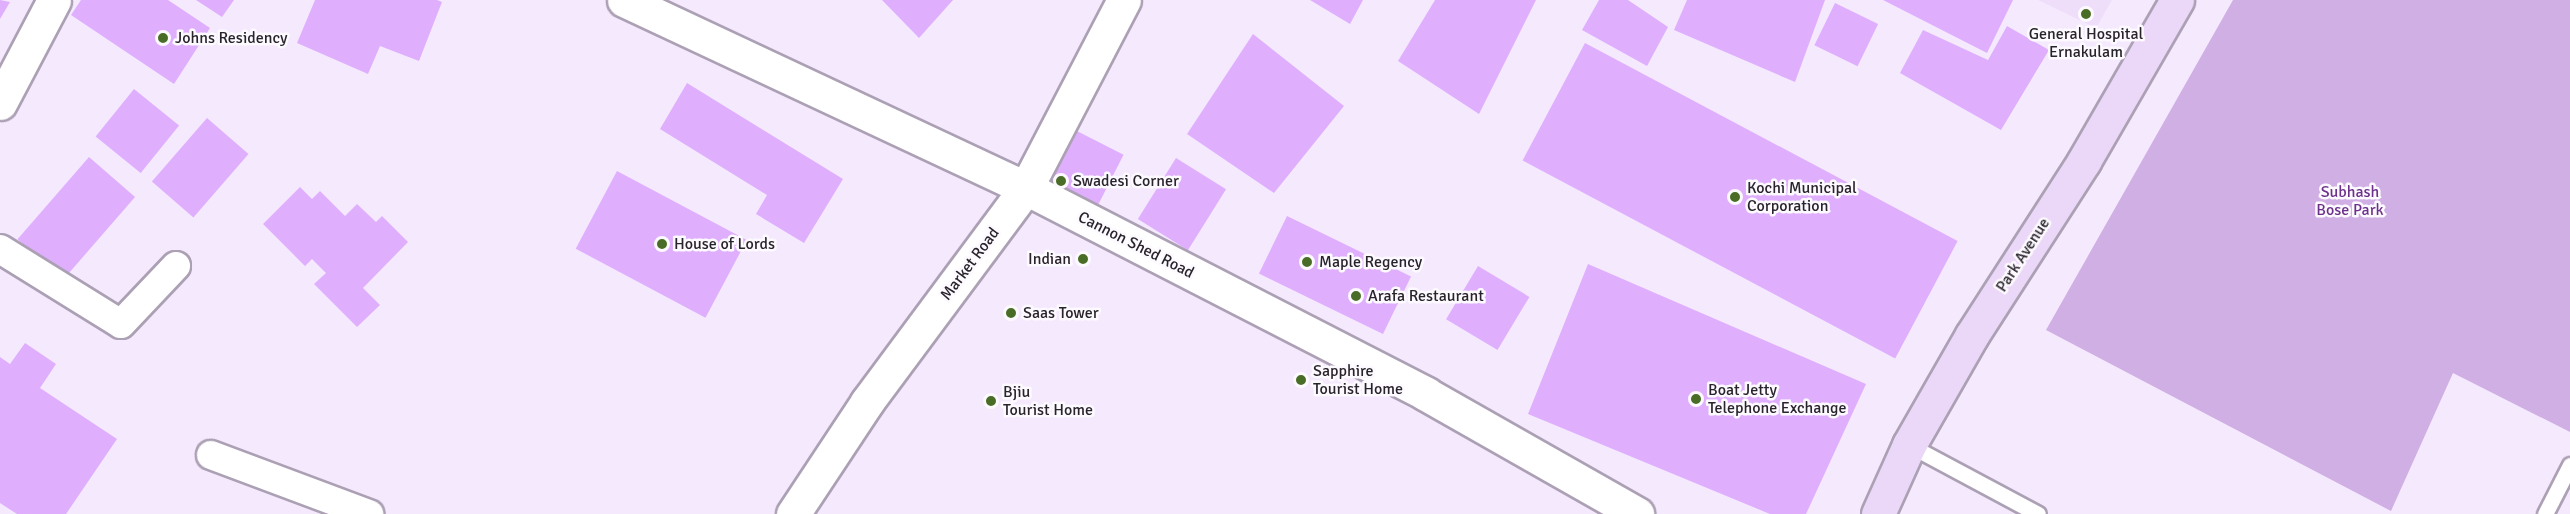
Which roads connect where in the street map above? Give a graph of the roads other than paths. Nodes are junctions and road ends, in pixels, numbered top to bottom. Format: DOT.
graph roads {
  1 [pos="54,0"];
  2 [pos="624,0"];
  3 [pos="1124,0"];
  4 [pos="2177,0"];
  5 [pos="0,103"];
  6 [pos="1026,188"];
  7 [pos="0,249"];
  8 [pos="176,266"];
  9 [pos="1909,445"];
  10 [pos="211,454"];
  11 [pos="2570,465"];
  12 [pos="369,514"];
  13 [pos="793,514"];
  14 [pos="1637,514"];
  15 [pos="1878,514"];
  16 [pos="2038,514"];
  17 [pos="2546,514"];
  1 -- 5 [label="street"];
  2 -- 6 [label="street, Cannon Shed Road"];
  3 -- 6 [label="street, Market Road"];
  4 -- 9 [label="main road, Park Avenue"];
  6 -- 13 [label="street, Market Road"];
  6 -- 14 [label="street, Cannon Shed Road"];
  7 -- 8 [label="street"];
  9 -- 15 [label="main road, Park Avenue"];
  9 -- 16 [label="lane"];
  10 -- 12 [label="street"];
  11 -- 17 [label="lane"];
}
